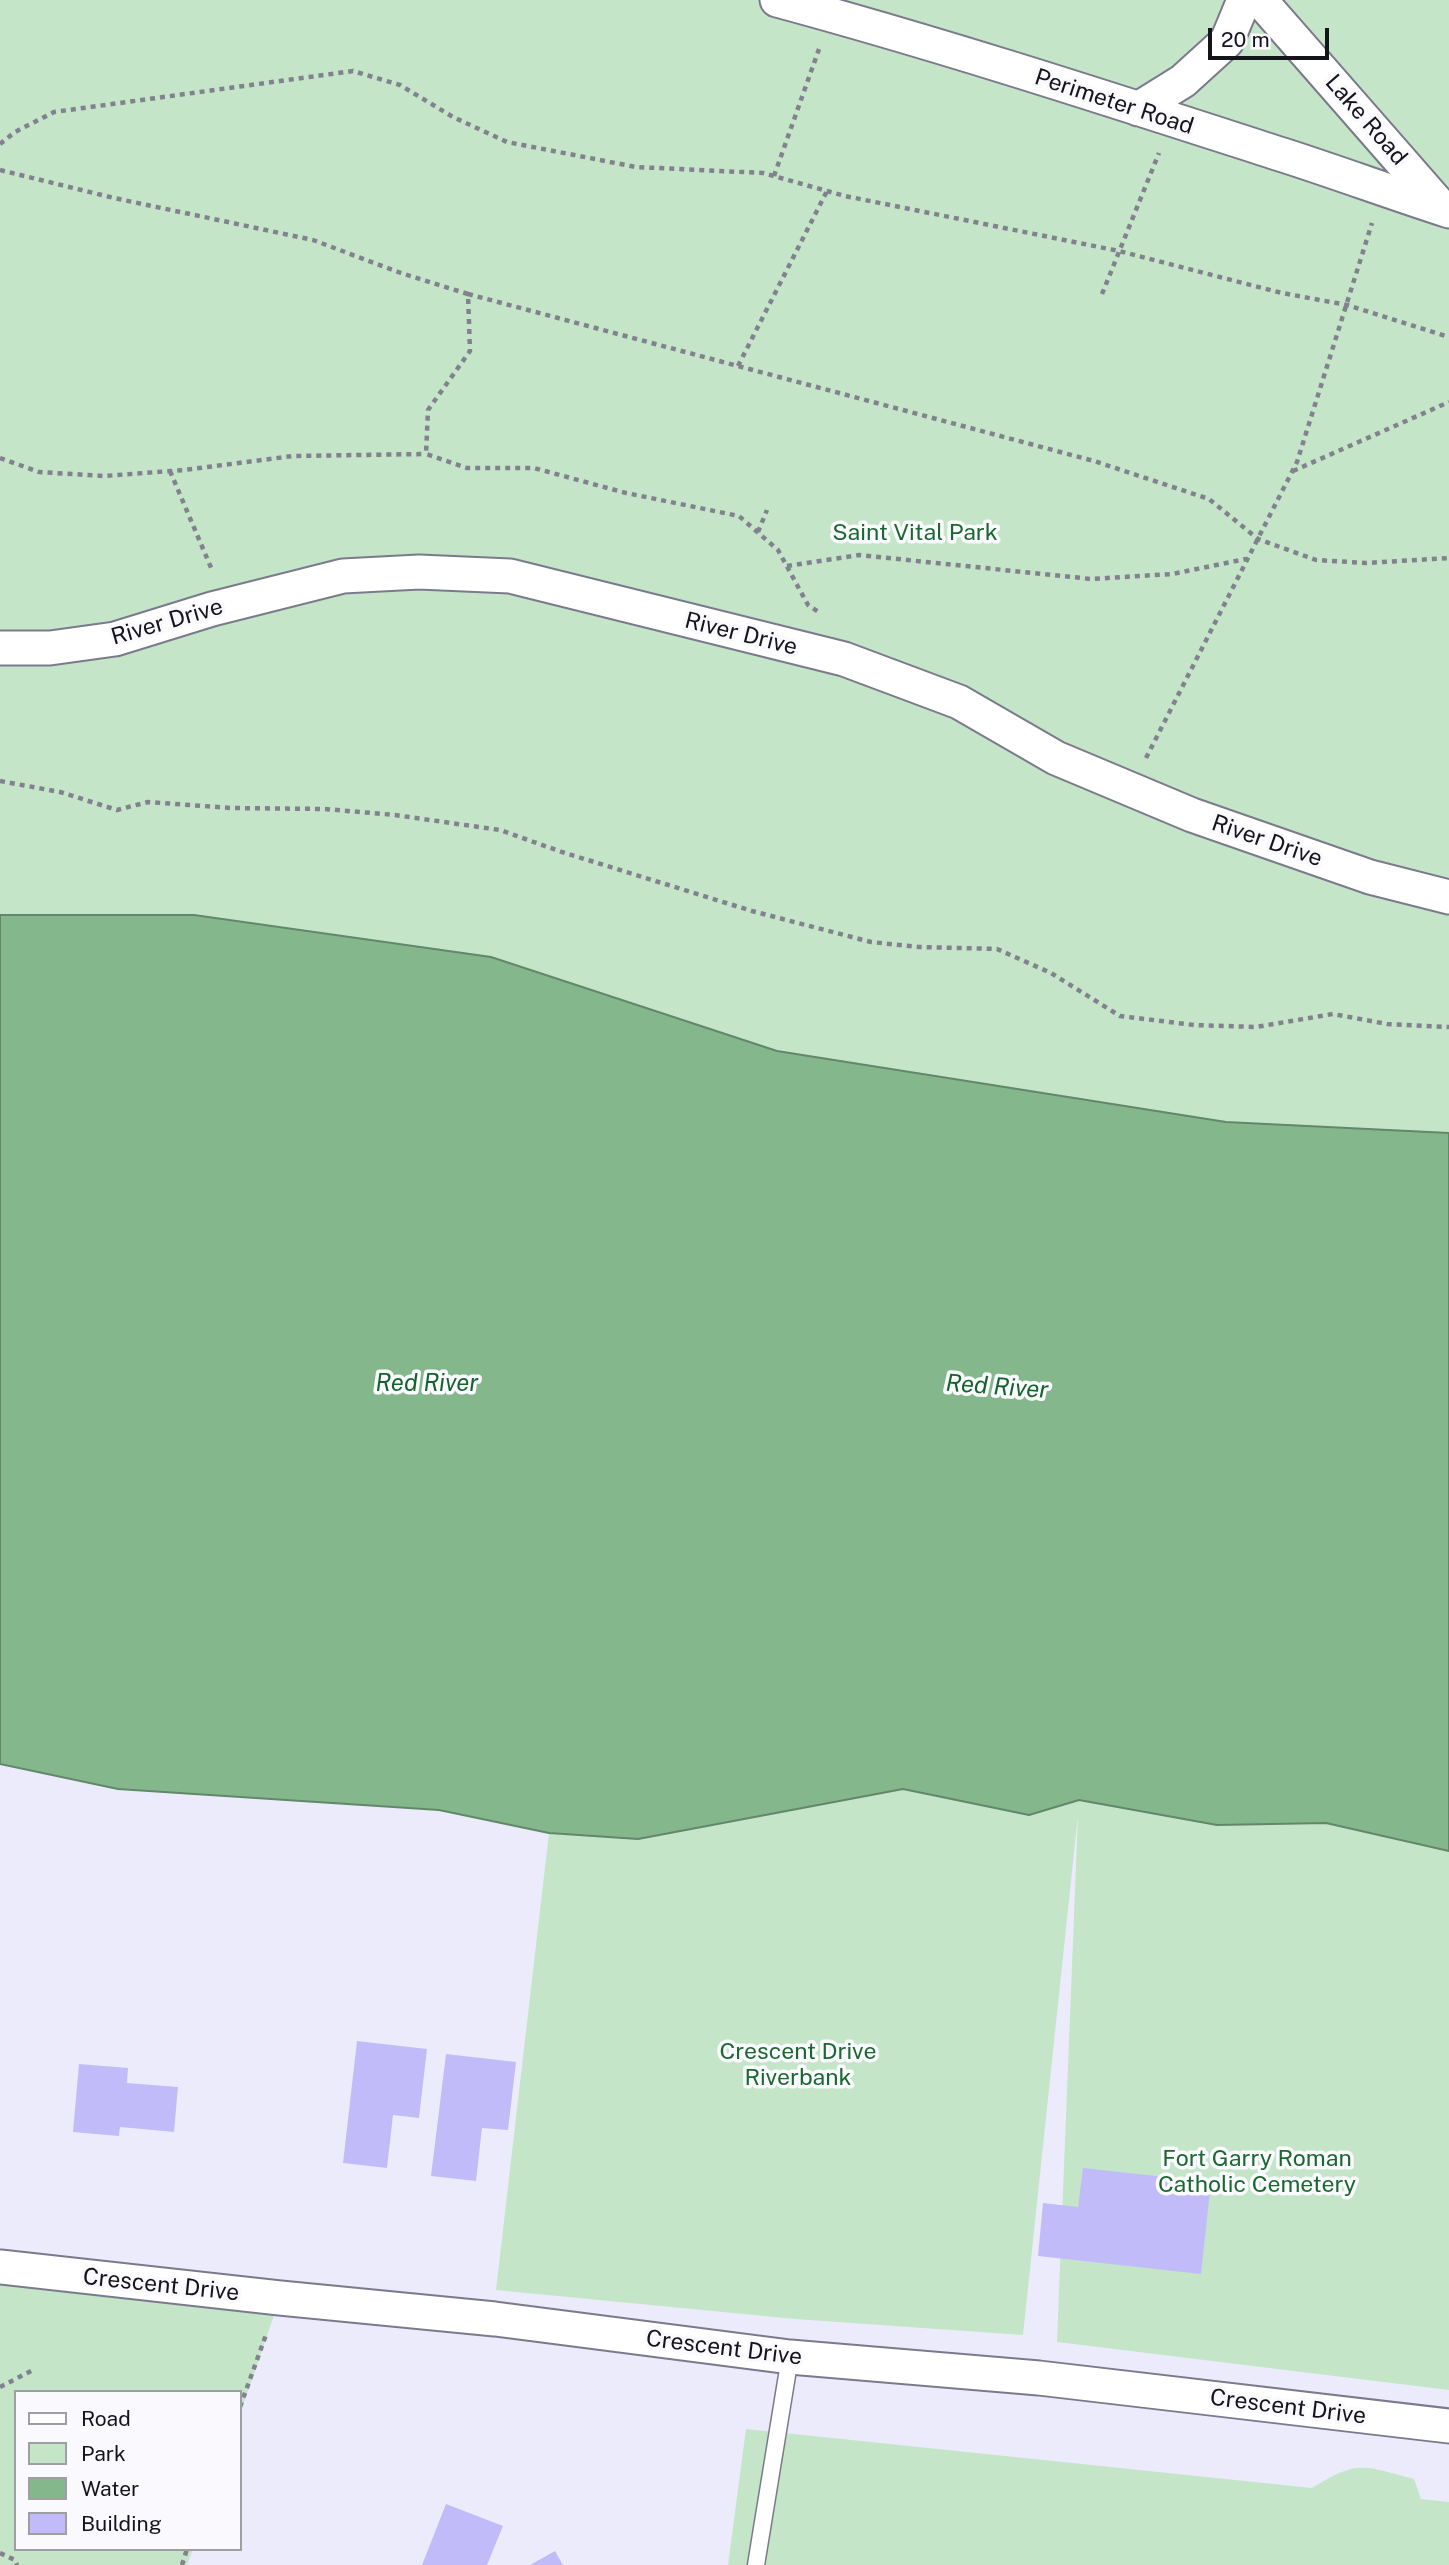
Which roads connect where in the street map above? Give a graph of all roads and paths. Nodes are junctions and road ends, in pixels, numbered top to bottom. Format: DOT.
graph roads {
  1 [pos="777,0"];
  2 [pos="1244,0"];
  3 [pos="1260,0"];
  4 [pos="831,15"];
  5 [pos="1138,109"];
  6 [pos="1172,120"];
  7 [pos="0,145"];
  8 [pos="0,170"];
  9 [pos="774,176"];
  10 [pos="1383,189"];
  11 [pos="827,191"];
  12 [pos="1446,210"];
  13 [pos="1119,251"];
  14 [pos="468,294"];
  15 [pos="1102,294"];
  16 [pos="1347,305"];
  17 [pos="1449,337"];
  18 [pos="738,366"];
  19 [pos="1449,402"];
  20 [pos="426,454"];
  21 [pos="0,458"];
  22 [pos="170,471"];
  23 [pos="1292,471"];
  24 [pos="767,510"];
  25 [pos="758,532"];
  26 [pos="1258,539"];
  27 [pos="1449,558"];
  28 [pos="1247,559"];
  29 [pos="787,566"];
  30 [pos="227,606"];
  31 [pos="831,620"];
  32 [pos="0,648"];
  33 [pos="0,781"];
  34 [pos="1130,789"];
  35 [pos="1449,897"];
  36 [pos="1449,1027"];
  37 [pos="0,2267"];
  38 [pos="279,2298"];
  39 [pos="790,2357"];
  40 [pos="33,2370"];
  41 [pos="0,2387"];
  42 [pos="242,2401"];
  43 [pos="1449,2426"];
  44 [pos="0,2553"];
  45 [pos="17,2565"];
  46 [pos="756,2565"];
  1 -- 4 [label="street, Perimeter Road"];
  2 -- 5 [label="street"];
  3 -- 12 [label="street, Lake Road"];
  4 -- 5 [label="street, Perimeter Road"];
  4 -- 9 [label="path"];
  5 -- 6 [label="street, Perimeter Road"];
  6 -- 10 [label="street, Perimeter Road"];
  6 -- 13 [label="path"];
  7 -- 9 [label="path"];
  8 -- 14 [label="path"];
  9 -- 11 [label="path"];
  10 -- 12 [label="street, Perimeter Road"];
  10 -- 16 [label="path"];
  11 -- 13 [label="path"];
  11 -- 18 [label="path"];
  13 -- 15 [label="path"];
  13 -- 16 [label="path"];
  14 -- 18 [label="path"];
  14 -- 20 [label="path"];
  16 -- 17 [label="path"];
  16 -- 23 [label="path"];
  18 -- 26 [label="path"];
  19 -- 23 [label="path"];
  20 -- 22 [label="path"];
  20 -- 25 [label="path"];
  21 -- 22 [label="path"];
  22 -- 30 [label="path"];
  23 -- 26 [label="path"];
  24 -- 25 [label="path"];
  25 -- 29 [label="path"];
  26 -- 27 [label="path"];
  26 -- 28 [label="path"];
  28 -- 29 [label="path"];
  28 -- 34 [label="path"];
  29 -- 31 [label="path"];
  30 -- 32 [label="street, River Drive"];
  30 -- 34 [label="street, River Drive"];
  33 -- 36 [label="path"];
  34 -- 35 [label="street, River Drive"];
  37 -- 38 [label="street, Crescent Drive"];
  38 -- 39 [label="street, Crescent Drive"];
  38 -- 42 [label="path"];
  39 -- 43 [label="street, Crescent Drive"];
  39 -- 46 [label="lane"];
  40 -- 41 [label="path"];
  44 -- 45 [label="path"];
}
